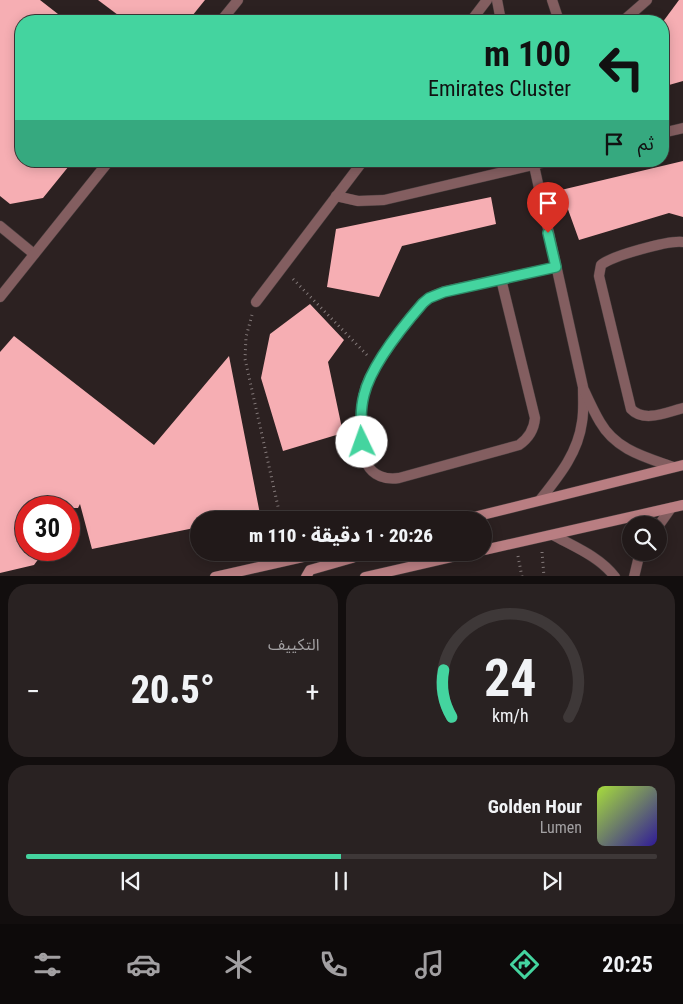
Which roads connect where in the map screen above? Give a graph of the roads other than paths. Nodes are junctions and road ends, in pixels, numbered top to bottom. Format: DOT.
graph roads {
  1 [pos="238,0"];
  2 [pos="487,0"];
  3 [pos="496,0"];
  4 [pos="552,0"];
  5 [pos="648,0"];
  6 [pos="226,15"];
  7 [pos="476,15"];
  8 [pos="500,15"];
  9 [pos="557,15"];
  10 [pos="630,15"];
  11 [pos="683,128"];
  12 [pos="669,131"];
  13 [pos="104,167"];
  14 [pos="358,167"];
  15 [pos="517,167"];
  16 [pos="534,167"];
  17 [pos="336,196"];
  18 [pos="0,226"];
  19 [pos="683,242"];
  20 [pos="34,254"];
  21 [pos="556,267"];
  22 [pos="501,279"];
  23 [pos="0,297"];
  24 [pos="256,302"];
  25 [pos="583,387"];
  26 [pos="683,408"];
  27 [pos="678,466"];
  28 [pos="540,500"];
  29 [pos="683,505"];
  30 [pos="671,508"];
  31 [pos="492,512"];
  32 [pos="665,516"];
  33 [pos="553,535"];
  34 [pos="492,548"];
  35 [pos="284,561"];
  36 [pos="342,561"];
  37 [pos="433,561"];
  38 [pos="638,561"];
  39 [pos="215,576"];
  40 [pos="306,576"];
  41 [pos="365,576"];
  42 [pos="615,576"];
  43 [pos="634,576"];
  1 -- 6 [label="street"];
  2 -- 7 [label="street"];
  3 -- 8 [label="street"];
  4 -- 9 [label="street"];
  5 -- 10 [label="street"];
  11 -- 12 [label="street"];
  13 -- 20 [label="street"];
  14 -- 17 [label="street"];
  15 -- 17 [label="street"];
  16 -- 21 [label="street"];
  17 -- 24 [label="street"];
  18 -- 20 [label="street"];
  19 -- 26 [label="street"];
  20 -- 23 [label="street"];
  21 -- 22 [label="street"];
  21 -- 25 [label="street"];
  22 -- 22 [label="street"];
  25 -- 27 [label="street"];
  25 -- 28 [label="street"];
  27 -- 28 [label="street"];
  28 -- 31 [label="street"];
  29 -- 30 [label="street"];
  30 -- 32 [label="street"];
  30 -- 33 [label="street"];
  33 -- 34 [label="street"];
  33 -- 42 [label="street"];
  35 -- 39 [label="street"];
  36 -- 40 [label="street"];
  37 -- 41 [label="street"];
  38 -- 43 [label="street"];
}
